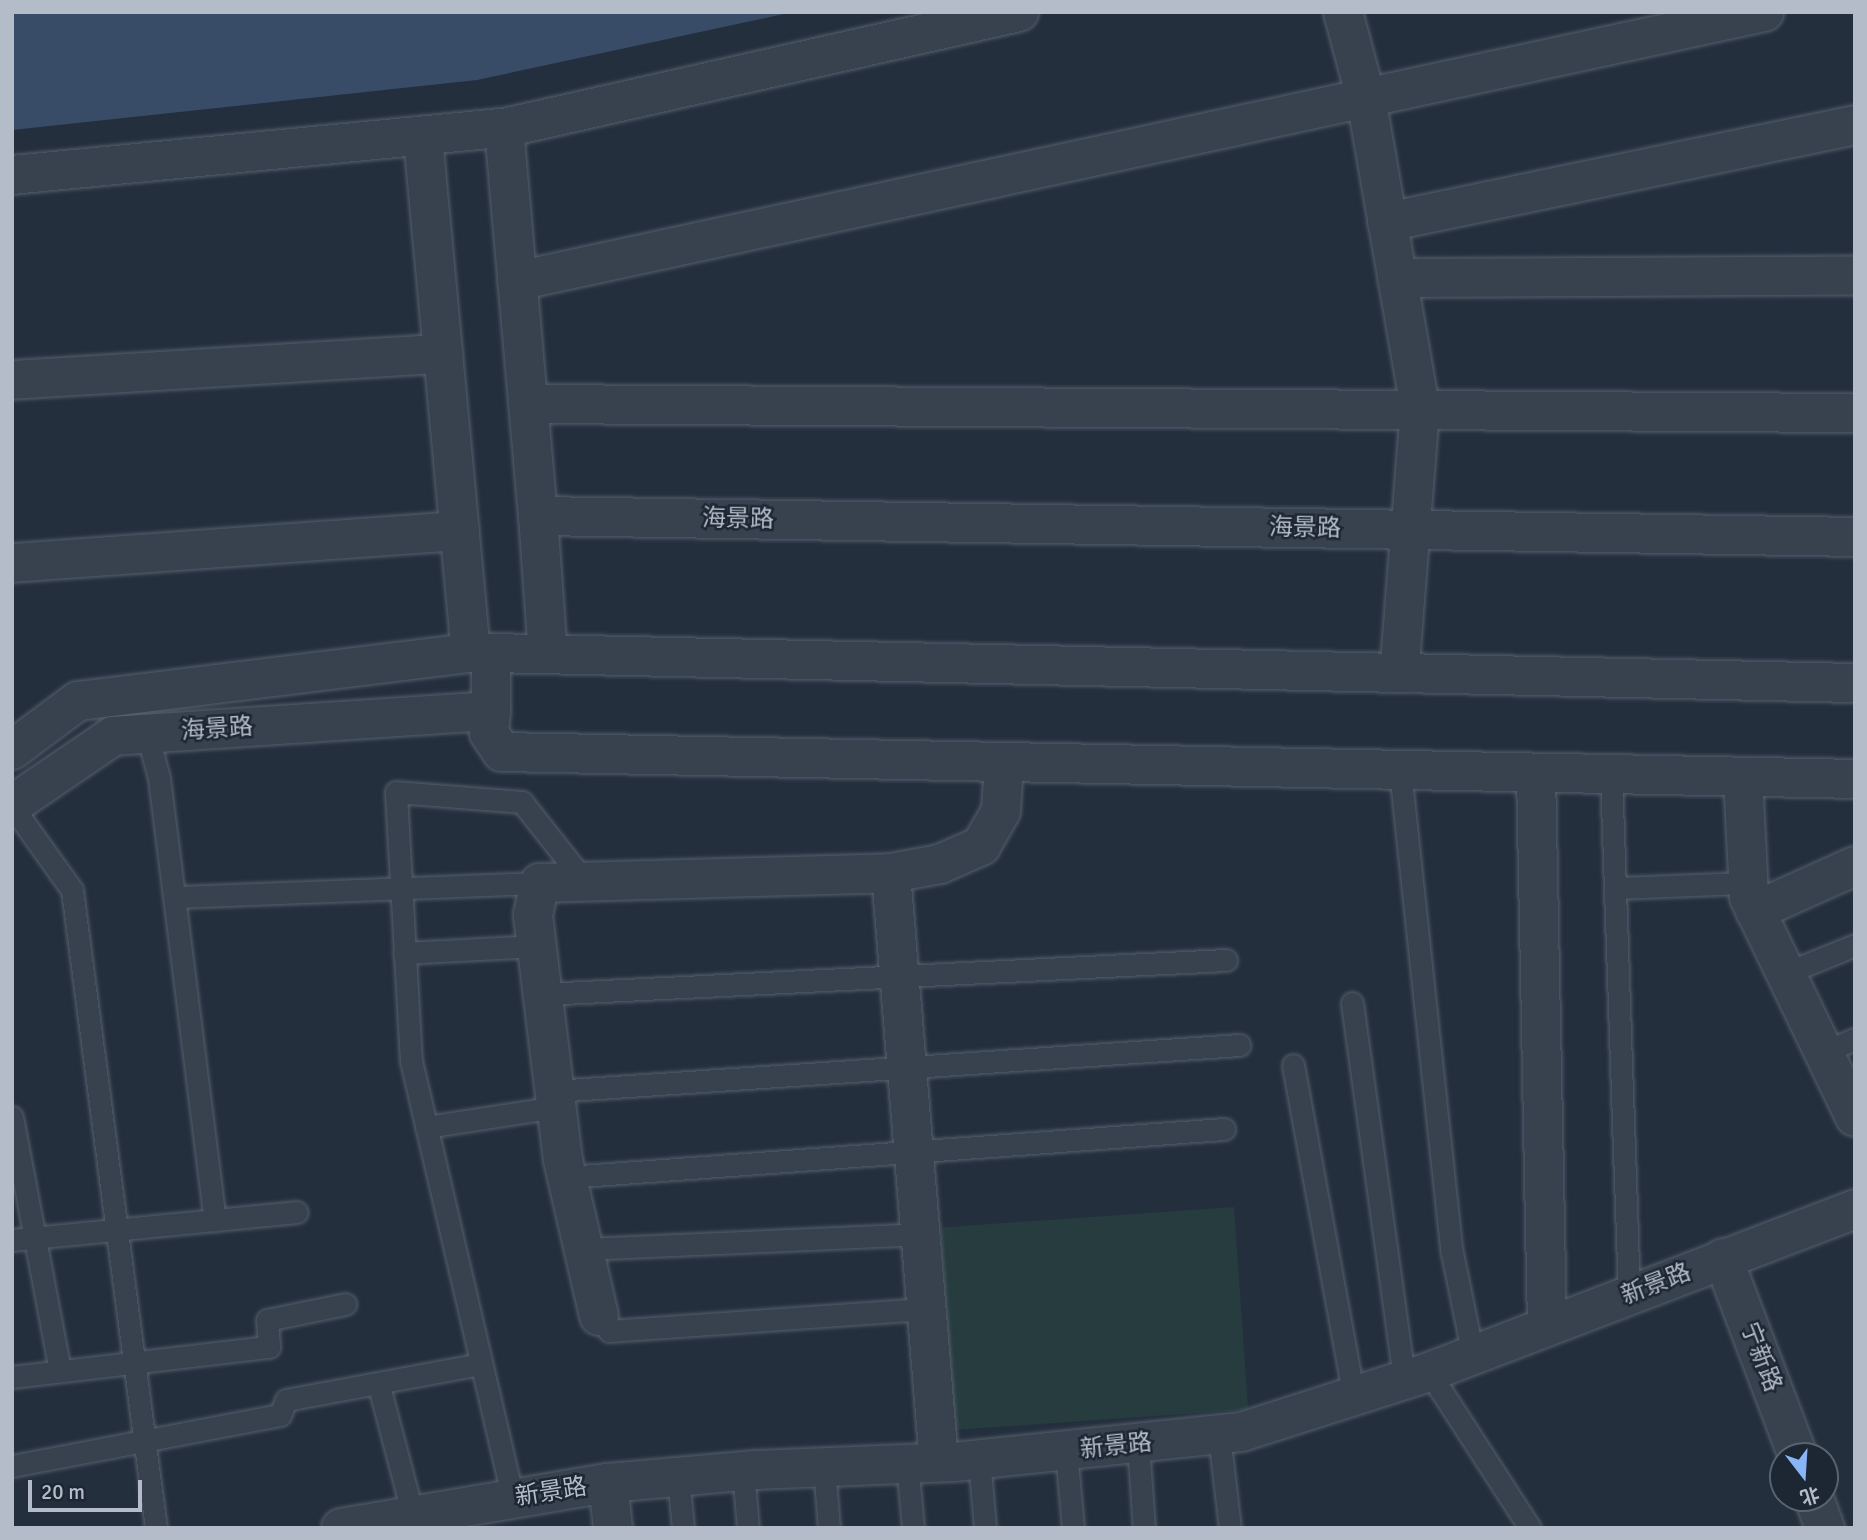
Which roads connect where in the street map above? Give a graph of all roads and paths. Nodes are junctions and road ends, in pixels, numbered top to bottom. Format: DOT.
graph roads {
  1 [pos="1019,12"];
  2 [pos="1343,12"];
  3 [pos="1764,12"];
  4 [pos="1366,98"];
  5 [pos="1855,125"];
  6 [pos="504,128"];
  7 [pos="423,138"];
  8 [pos="12,175"];
  9 [pos="1387,222"];
  10 [pos="1855,276"];
  11 [pos="1397,278"];
  12 [pos="517,281"];
  13 [pos="443,354"];
  14 [pos="12,380"];
  15 [pos="528,404"];
  16 [pos="1420,409"];
  17 [pos="1855,413"];
  18 [pos="538,516"];
  19 [pos="1409,530"];
  20 [pos="460,531"];
  21 [pos="1855,537"];
  22 [pos="12,563"];
  23 [pos="481,653"];
  24 [pos="548,654"];
  25 [pos="1399,673"];
  26 [pos="1855,683"];
  27 [pos="492,711"];
  28 [pos="147,733"];
  29 [pos="12,750"];
  30 [pos="1004,763"];
  31 [pos="1400,770"];
  32 [pos="1536,773"];
  33 [pos="1611,774"];
  34 [pos="1743,777"];
  35 [pos="1855,779"];
  36 [pos="12,806"];
  37 [pos="1855,866"];
  38 [pos="891,873"];
  39 [pos="585,881"];
  40 [pos="540,883"];
  41 [pos="401,888"];
  42 [pos="1615,888"];
  43 [pos="175,897"];
  44 [pos="1751,897"];
  45 [pos="1855,945"];
  46 [pos="536,946"];
  47 [pos="404,953"];
  48 [pos="1226,960"];
  49 [pos="1786,974"];
  50 [pos="899,977"];
  51 [pos="542,994"];
  52 [pos="1352,1003"];
  53 [pos="1239,1045"];
  54 [pos="1839,1045"];
  55 [pos="1293,1065"];
  56 [pos="907,1067"];
  57 [pos="555,1099"];
  58 [pos="12,1117"];
  59 [pos="1855,1117"];
  60 [pos="426,1127"];
  61 [pos="1224,1129"];
  62 [pos="914,1152"];
  63 [pos="567,1177"];
  64 [pos="1854,1210"];
  65 [pos="297,1212"];
  66 [pos="215,1220"];
  67 [pos="115,1230"];
  68 [pos="920,1234"];
  69 [pos="35,1237"];
  70 [pos="12,1240"];
  71 [pos="583,1249"];
  72 [pos="1724,1258"];
  73 [pos="1629,1294"];
  74 [pos="345,1304"];
  75 [pos="927,1309"];
  76 [pos="598,1316"];
  77 [pos="1547,1326"];
  78 [pos="1473,1355"];
  79 [pos="133,1363"];
  80 [pos="481,1364"];
  81 [pos="60,1371"];
  82 [pos="1417,1376"];
  83 [pos="12,1377"];
  84 [pos="379,1386"];
  85 [pos="1354,1396"];
  86 [pos="1219,1435"];
  87 [pos="144,1441"];
  88 [pos="1793,1442"];
  89 [pos="1138,1443"];
  90 [pos="1066,1451"];
  91 [pos="979,1460"];
  92 [pos="923,1462"];
  93 [pos="12,1466"];
  94 [pos="824,1467"];
  95 [pos="743,1471"];
  96 [pos="678,1477"];
  97 [pos="608,1483"];
  98 [pos="513,1499"];
  99 [pos="402,1521"];
  100 [pos="156,1528"];
  101 [pos="341,1528"];
  102 [pos="613,1528"];
  103 [pos="683,1528"];
  104 [pos="748,1528"];
  105 [pos="829,1528"];
  106 [pos="912,1528"];
  107 [pos="985,1528"];
  108 [pos="1073,1528"];
  109 [pos="1144,1528"];
  110 [pos="1230,1528"];
  111 [pos="1530,1528"];
  1 -- 6 [label="street"];
  2 -- 4 [label="street"];
  3 -- 4 [label="street"];
  4 -- 9 [label="street"];
  4 -- 12 [label="street"];
  5 -- 9 [label="street"];
  6 -- 7 [label="street"];
  6 -- 12 [label="street"];
  7 -- 8 [label="street"];
  7 -- 13 [label="street"];
  9 -- 11 [label="street"];
  10 -- 11 [label="street"];
  11 -- 16 [label="street"];
  12 -- 15 [label="street"];
  13 -- 14 [label="street"];
  13 -- 20 [label="street"];
  15 -- 16 [label="street"];
  15 -- 18 [label="street"];
  16 -- 17 [label="street"];
  16 -- 19 [label="street"];
  18 -- 19 [label="street, 海景路"];
  18 -- 24 [label="street"];
  19 -- 21 [label="street, 海景路"];
  19 -- 25 [label="street"];
  20 -- 22 [label="street"];
  20 -- 23 [label="street"];
  23 -- 24 [label="street"];
  23 -- 27 [label="street"];
  23 -- 29 [label="street"];
  24 -- 25 [label="street"];
  25 -- 26 [label="street"];
  27 -- 28 [label="street, 海景路"];
  27 -- 30 [label="street"];
  28 -- 36 [label="street, 海景路"];
  28 -- 43 [label="lane"];
  30 -- 31 [label="street"];
  30 -- 38 [label="street"];
  31 -- 32 [label="street"];
  31 -- 78 [label="lane"];
  32 -- 33 [label="street"];
  32 -- 77 [label="street"];
  33 -- 34 [label="street"];
  33 -- 42 [label="lane"];
  34 -- 35 [label="street"];
  34 -- 44 [label="street"];
  36 -- 67 [label="lane"];
  37 -- 44 [label="street"];
  38 -- 39 [label="street"];
  38 -- 50 [label="street"];
  39 -- 40 [label="street"];
  39 -- 41 [label="lane"];
  40 -- 41 [label="lane"];
  40 -- 46 [label="street"];
  41 -- 43 [label="lane"];
  41 -- 47 [label="lane"];
  42 -- 44 [label="lane"];
  42 -- 73 [label="lane"];
  43 -- 66 [label="lane"];
  44 -- 49 [label="street"];
  45 -- 49 [label="lane"];
  46 -- 47 [label="lane"];
  46 -- 51 [label="street"];
  47 -- 60 [label="lane"];
  48 -- 50 [label="lane"];
  49 -- 54 [label="street"];
  50 -- 51 [label="lane"];
  50 -- 56 [label="street"];
  51 -- 57 [label="street"];
  52 -- 82 [label="lane"];
  53 -- 56 [label="lane"];
  54 -- 59 [label="street"];
  55 -- 85 [label="lane"];
  56 -- 57 [label="lane"];
  56 -- 62 [label="street"];
  57 -- 60 [label="lane"];
  57 -- 63 [label="street"];
  58 -- 69 [label="lane"];
  60 -- 80 [label="lane"];
  61 -- 62 [label="lane"];
  62 -- 63 [label="lane"];
  62 -- 68 [label="street"];
  63 -- 71 [label="street"];
  64 -- 72 [label="street, 新景路"];
  65 -- 66 [label="lane"];
  66 -- 67 [label="lane"];
  67 -- 69 [label="lane"];
  67 -- 79 [label="lane"];
  68 -- 71 [label="lane"];
  68 -- 75 [label="street"];
  69 -- 70 [label="lane"];
  69 -- 81 [label="lane"];
  71 -- 76 [label="street"];
  72 -- 73 [label="street, 新景路"];
  72 -- 88 [label="street, 宁新路"];
  73 -- 77 [label="street, 新景路"];
  74 -- 79 [label="lane"];
  75 -- 76 [label="lane"];
  75 -- 92 [label="street"];
  77 -- 78 [label="street, 新景路"];
  78 -- 82 [label="street, 新景路"];
  79 -- 81 [label="lane"];
  79 -- 87 [label="lane"];
  80 -- 84 [label="lane"];
  80 -- 98 [label="lane"];
  81 -- 83 [label="lane"];
  82 -- 85 [label="street, 新景路"];
  82 -- 111 [label="lane"];
  84 -- 87 [label="lane"];
  84 -- 99 [label="lane"];
  85 -- 86 [label="street, 新景路"];
  86 -- 89 [label="street, 新景路"];
  86 -- 110 [label="lane"];
  87 -- 93 [label="lane"];
  87 -- 100 [label="lane"];
  89 -- 90 [label="street, 新景路"];
  89 -- 109 [label="lane"];
  90 -- 91 [label="street, 新景路"];
  90 -- 108 [label="lane"];
  91 -- 92 [label="street, 新景路"];
  91 -- 107 [label="lane"];
  92 -- 94 [label="street, 新景路"];
  92 -- 106 [label="lane"];
  94 -- 95 [label="street, 新景路"];
  94 -- 105 [label="lane"];
  95 -- 96 [label="street, 新景路"];
  95 -- 104 [label="lane"];
  96 -- 97 [label="street, 新景路"];
  96 -- 103 [label="lane"];
  97 -- 98 [label="street, 新景路"];
  97 -- 102 [label="street"];
  98 -- 99 [label="street, 新景路"];
  99 -- 101 [label="street, 新景路"];
}
